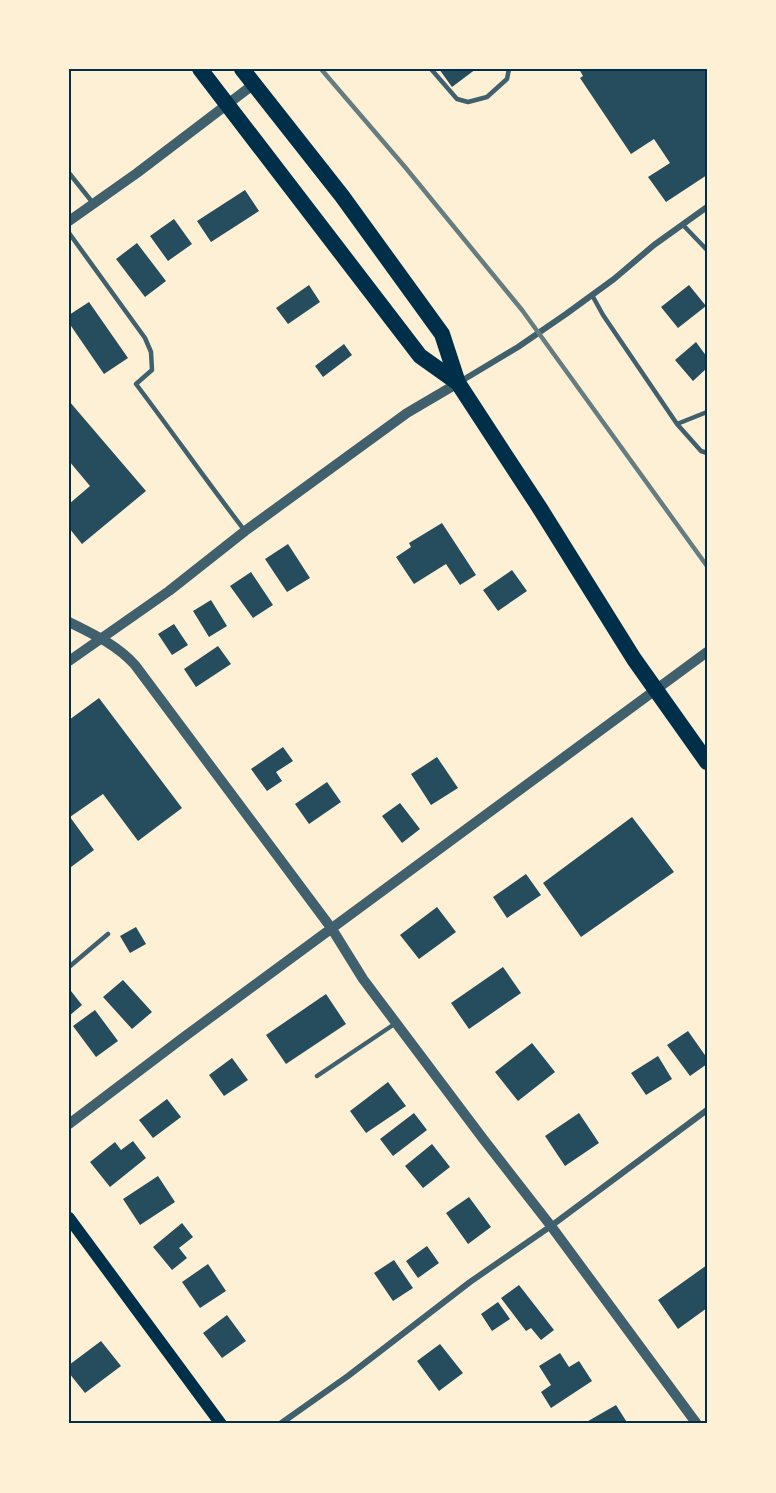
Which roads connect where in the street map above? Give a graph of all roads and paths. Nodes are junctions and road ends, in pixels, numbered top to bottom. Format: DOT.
graph roads {
  1 [pos="200,69"];
  2 [pos="242,69"];
  3 [pos="431,69"];
  4 [pos="509,69"];
  5 [pos="254,84"];
  6 [pos="229,104"];
  7 [pos="69,172"];
  8 [pos="93,203"];
  9 [pos="707,207"];
  10 [pos="69,221"];
  11 [pos="683,225"];
  12 [pos="69,233"];
  13 [pos="707,250"];
  14 [pos="592,296"];
  15 [pos="458,383"];
  16 [pos="707,412"];
  17 [pos="677,424"];
  18 [pos="707,453"];
  19 [pos="245,531"];
  20 [pos="69,622"];
  21 [pos="102,639"];
  22 [pos="707,652"];
  23 [pos="69,661"];
  24 [pos="656,689"];
  25 [pos="707,762"];
  26 [pos="332,929"];
  27 [pos="108,934"];
  28 [pos="69,967"];
  29 [pos="396,1023"];
  30 [pos="317,1076"];
  31 [pos="707,1110"];
  32 [pos="69,1124"];
  33 [pos="69,1218"];
  34 [pos="551,1226"];
  35 [pos="221,1424"];
  36 [pos="280,1424"];
  37 [pos="697,1424"];
  1 -- 6 [label="highway"];
  2 -- 5 [label="highway"];
  3 -- 4 [label="lane"];
  5 -- 6 [label="street"];
  5 -- 15 [label="highway"];
  6 -- 8 [label="street"];
  6 -- 15 [label="highway"];
  7 -- 8 [label="lane"];
  8 -- 10 [label="street"];
  9 -- 11 [label="street"];
  11 -- 13 [label="lane"];
  11 -- 14 [label="street"];
  12 -- 19 [label="lane"];
  14 -- 15 [label="street"];
  14 -- 17 [label="lane"];
  15 -- 19 [label="street"];
  15 -- 24 [label="highway"];
  16 -- 17 [label="lane"];
  17 -- 18 [label="lane"];
  19 -- 21 [label="street"];
  20 -- 21 [label="street"];
  21 -- 23 [label="street"];
  21 -- 26 [label="street"];
  22 -- 24 [label="street"];
  24 -- 25 [label="highway"];
  24 -- 26 [label="street"];
  26 -- 29 [label="street"];
  26 -- 32 [label="street"];
  27 -- 28 [label="lane"];
  29 -- 30 [label="lane"];
  29 -- 34 [label="street"];
  31 -- 34 [label="street"];
  33 -- 35 [label="main road"];
  34 -- 36 [label="street"];
  34 -- 37 [label="street"];
}
